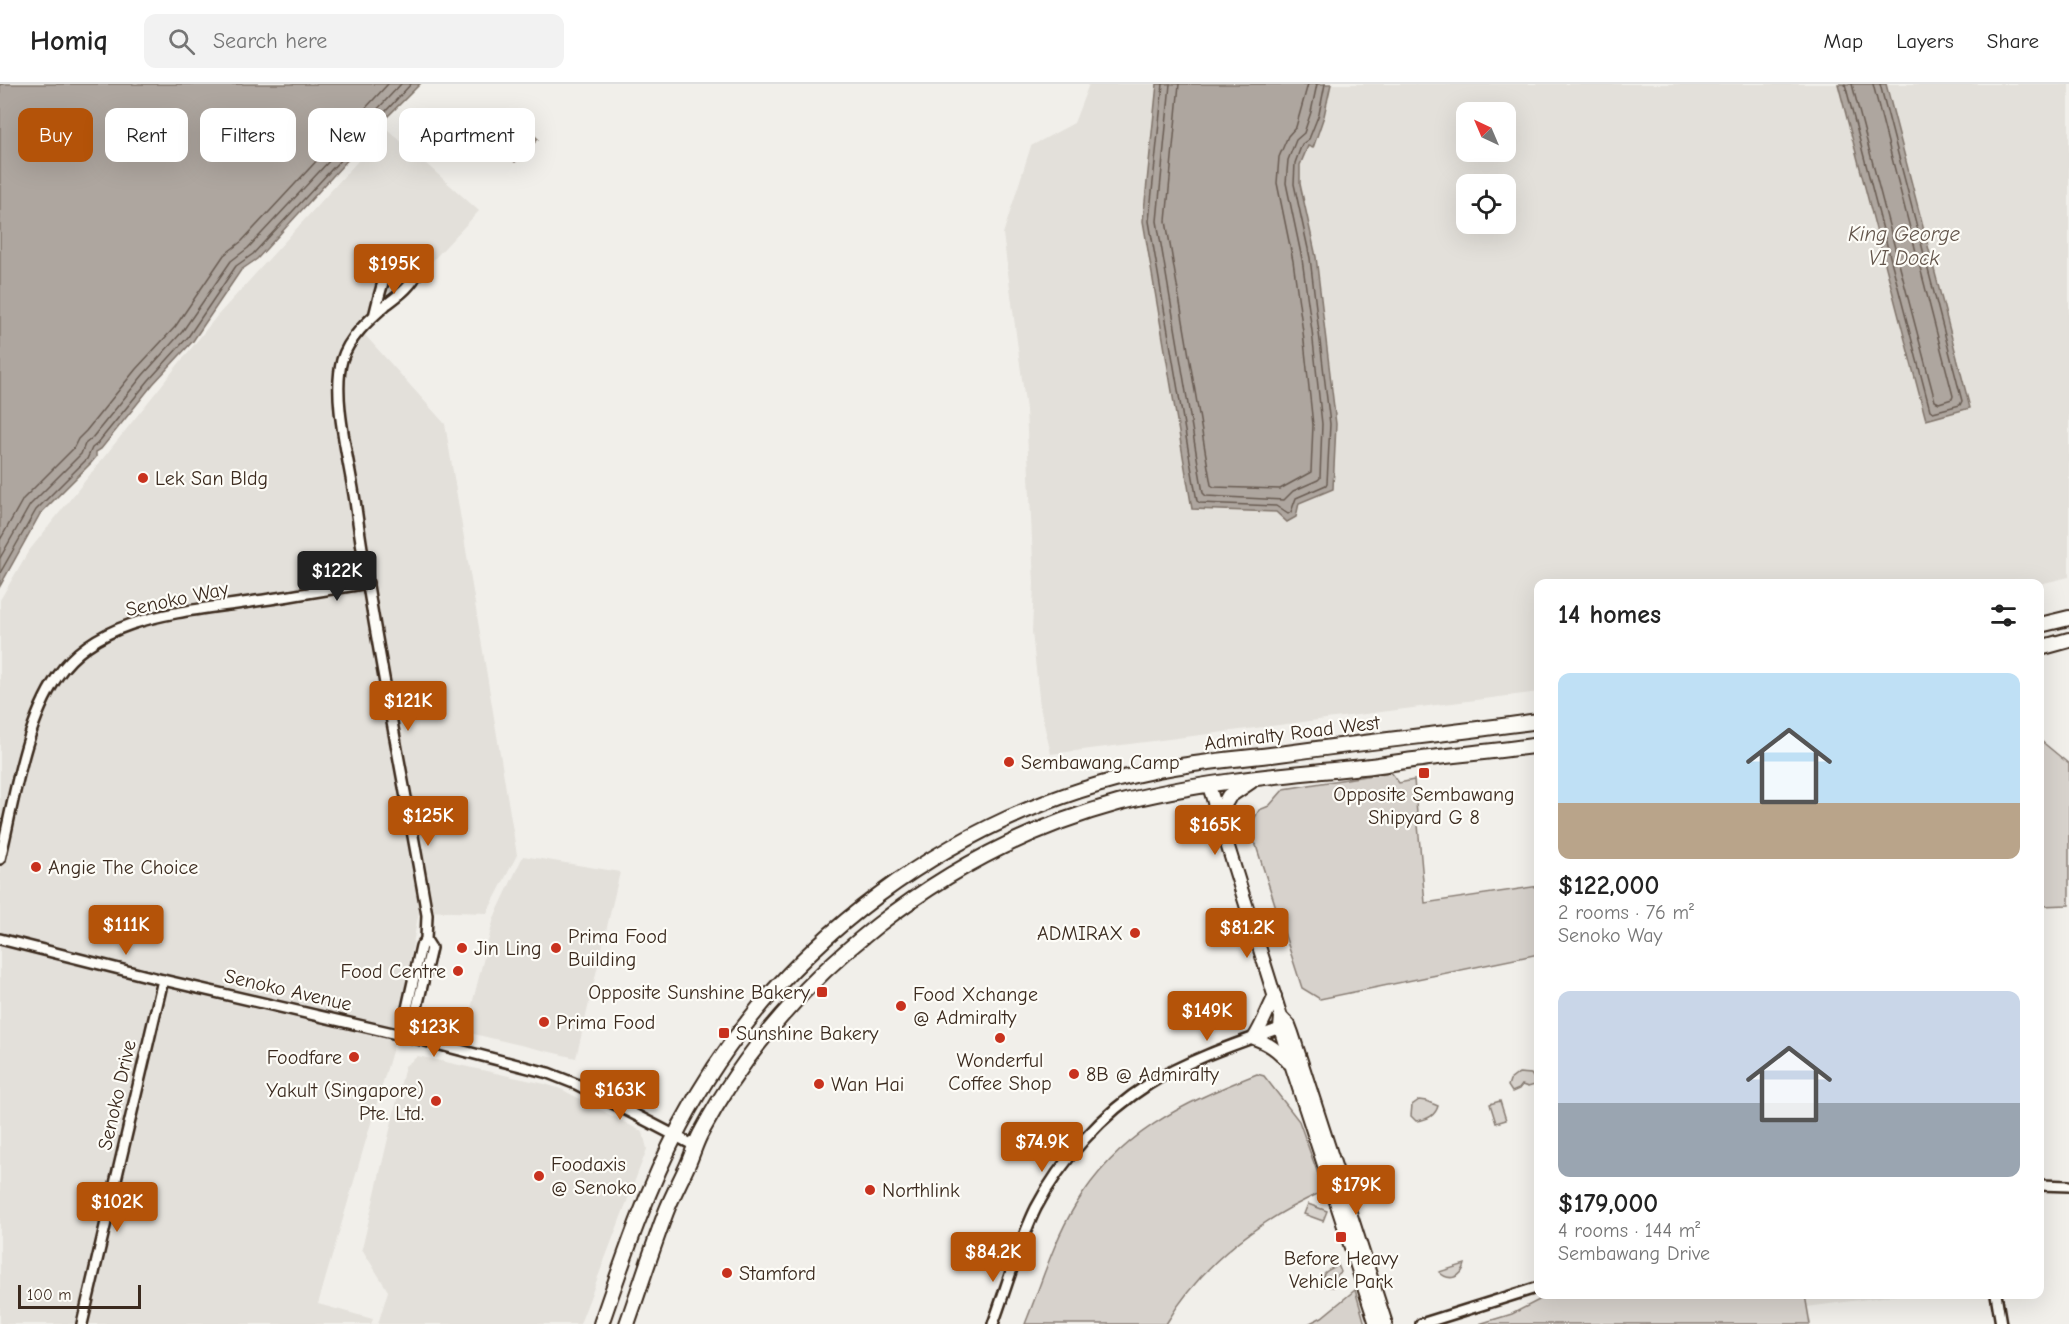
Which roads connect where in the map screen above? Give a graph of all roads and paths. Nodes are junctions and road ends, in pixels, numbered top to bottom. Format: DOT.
graph roads {
  1 [pos="374,316"];
  2 [pos="368,583"];
  3 [pos="2069,618"];
  4 [pos="2044,624"];
  5 [pos="2069,640"];
  6 [pos="2044,647"];
  7 [pos="1534,722"];
  8 [pos="1534,746"];
  9 [pos="1181,767"];
  10 [pos="1255,778"];
  11 [pos="1209,786"];
  12 [pos="1218,817"];
  13 [pos="0,859"];
  14 [pos="0,939"];
  15 [pos="163,980"];
  16 [pos="1275,996"];
  17 [pos="1283,1023"];
  18 [pos="406,1036"];
  19 [pos="1254,1038"];
  20 [pos="1292,1067"];
  21 [pos="676,1135"];
  22 [pos="695,1146"];
  23 [pos="2044,1185"];
  24 [pos="2069,1186"];
  25 [pos="1534,1289"];
  26 [pos="1997,1299"];
  27 [pos="82,1324"];
  28 [pos="601,1324"];
  29 [pos="627,1324"];
  30 [pos="993,1324"];
  31 [pos="1376,1324"];
  32 [pos="1386,1324"];
  33 [pos="1421,1324"];
  34 [pos="2001,1324"];
  1 -- 1 [label="street"];
  1 -- 2 [label="street"];
  2 -- 13 [label="street, Senoko Way"];
  2 -- 18 [label="street"];
  3 -- 4 [label="main road"];
  5 -- 6 [label="main road"];
  7 -- 9 [label="main road, Admiralty Road West"];
  8 -- 10 [label="main road, Admiralty Road West"];
  9 -- 11 [label="main road"];
  9 -- 21 [label="main road, Admiralty Road West"];
  10 -- 11 [label="main road, Admiralty Road West"];
  10 -- 12 [label="main road"];
  11 -- 12 [label="main road"];
  11 -- 22 [label="main road, Admiralty Road West"];
  12 -- 16 [label="main road"];
  14 -- 15 [label="street, Senoko Avenue"];
  15 -- 18 [label="street, Senoko Avenue"];
  15 -- 27 [label="street, Senoko Drive"];
  16 -- 17 [label="main road"];
  16 -- 19 [label="main road"];
  17 -- 19 [label="street"];
  17 -- 20 [label="main road"];
  17 -- 32 [label="main road"];
  18 -- 21 [label="street, Senoko Avenue"];
  19 -- 20 [label="main road"];
  19 -- 30 [label="street"];
  20 -- 31 [label="main road"];
  21 -- 22 [label="street, Senoko Avenue"];
  21 -- 28 [label="main road, Admiralty Road West"];
  22 -- 29 [label="main road, Admiralty Road West"];
  23 -- 24 [label="street"];
  25 -- 33 [label="street"];
  26 -- 34 [label="street"];
}
